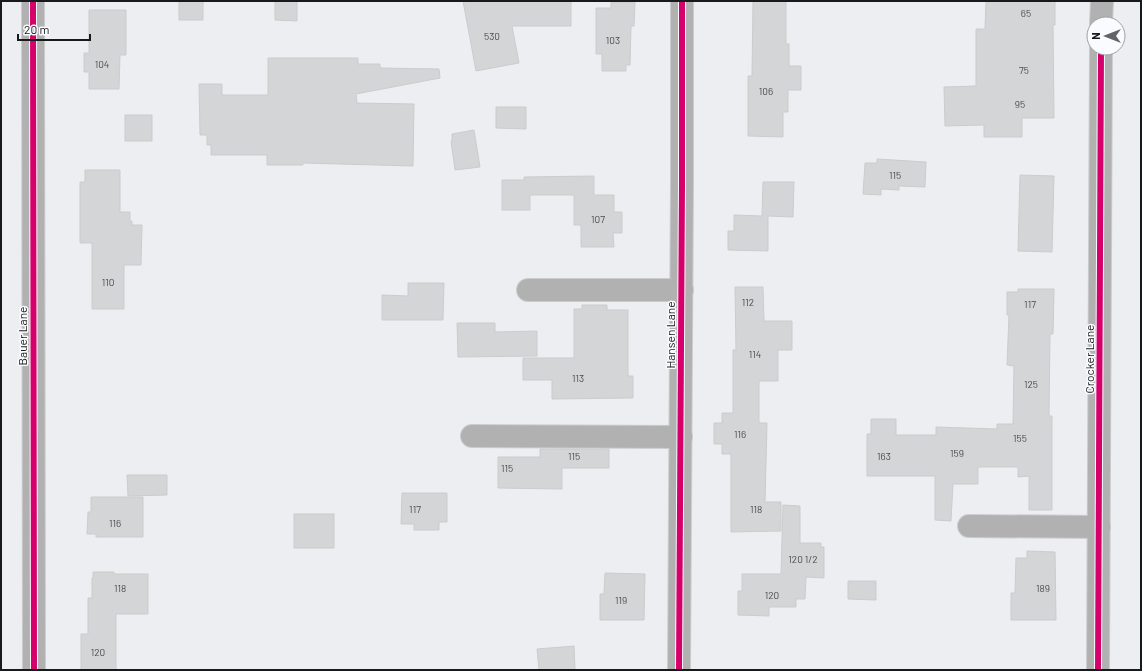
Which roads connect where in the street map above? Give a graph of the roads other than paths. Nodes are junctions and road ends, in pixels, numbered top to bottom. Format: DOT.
graph roads {
  1 [pos="33,1"];
  2 [pos="682,1"];
  3 [pos="1102,1"];
  4 [pos="1102,16"];
  5 [pos="1101,56"];
  6 [pos="528,290"];
  7 [pos="682,290"];
  8 [pos="472,436"];
  9 [pos="681,437"];
  10 [pos="969,526"];
  11 [pos="1099,527"];
  12 [pos="34,670"];
  13 [pos="679,670"];
  14 [pos="1098,670"];
  1 -- 12 [label="street, Bauer Lane"];
  2 -- 7 [label="street, Hansen Lane"];
  3 -- 4 [label="street"];
  5 -- 11 [label="street, Crocker Lane"];
  6 -- 7 [label="street"];
  7 -- 9 [label="street, Hansen Lane"];
  8 -- 9 [label="street"];
  9 -- 13 [label="street, Hansen Lane"];
  10 -- 11 [label="street"];
  11 -- 14 [label="street, Crocker Lane"];
}
